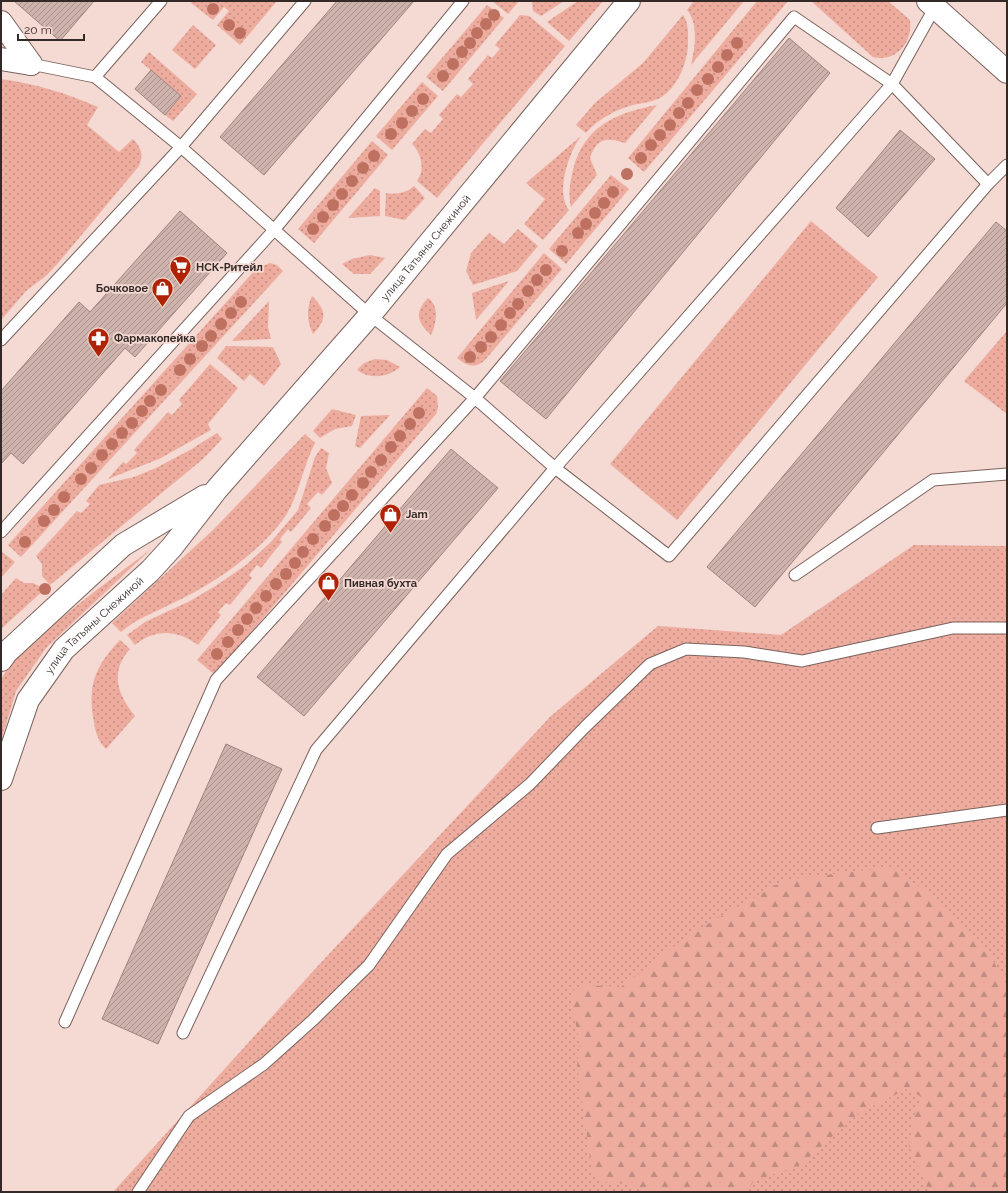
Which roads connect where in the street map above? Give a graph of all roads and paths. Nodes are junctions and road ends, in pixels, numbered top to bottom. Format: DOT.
graph roads {
  1 [pos="161,1"];
  2 [pos="305,1"];
  3 [pos="463,1"];
  4 [pos="629,1"];
  5 [pos="932,4"];
  6 [pos="1,22"];
  7 [pos="1,59"];
  8 [pos="31,64"];
  9 [pos="1007,72"];
  10 [pos="95,77"];
  11 [pos="892,84"];
  12 [pos="181,147"];
  13 [pos="1007,165"];
  14 [pos="988,184"];
  15 [pos="274,230"];
  16 [pos="370,315"];
  17 [pos="1,340"];
  18 [pos="474,398"];
  19 [pos="555,468"];
  20 [pos="1007,474"];
  21 [pos="217,489"];
  22 [pos="1,532"];
  23 [pos="795,575"];
  24 [pos="1007,628"];
  25 [pos="1,660"];
  26 [pos="1,779"];
  27 [pos="1007,810"];
  28 [pos="877,828"];
  29 [pos="65,1022"];
  30 [pos="183,1033"];
  31 [pos="138,1192"];
  1 -- 10 [label="lane"];
  2 -- 12 [label="lane"];
  3 -- 15 [label="lane"];
  4 -- 16 [label="street, улица Татьяны Снежиной"];
  5 -- 9 [label="street"];
  5 -- 11 [label="lane"];
  6 -- 8 [label="street"];
  7 -- 8 [label="street"];
  8 -- 10 [label="lane"];
  10 -- 12 [label="lane"];
  11 -- 14 [label="lane"];
  11 -- 18 [label="lane"];
  11 -- 19 [label="lane"];
  12 -- 15 [label="lane"];
  12 -- 17 [label="lane"];
  13 -- 14 [label="lane"];
  14 -- 19 [label="lane"];
  15 -- 16 [label="lane"];
  15 -- 22 [label="lane"];
  16 -- 18 [label="lane"];
  16 -- 21 [label="street, улица Татьяны Снежиной"];
  18 -- 19 [label="lane"];
  18 -- 29 [label="lane"];
  19 -- 30 [label="lane"];
  20 -- 23 [label="lane"];
  21 -- 25 [label="street, улица Татьяны Снежиной"];
  21 -- 26 [label="street, улица Татьяны Снежиной"];
  24 -- 31 [label="lane"];
  27 -- 28 [label="lane"];
}
